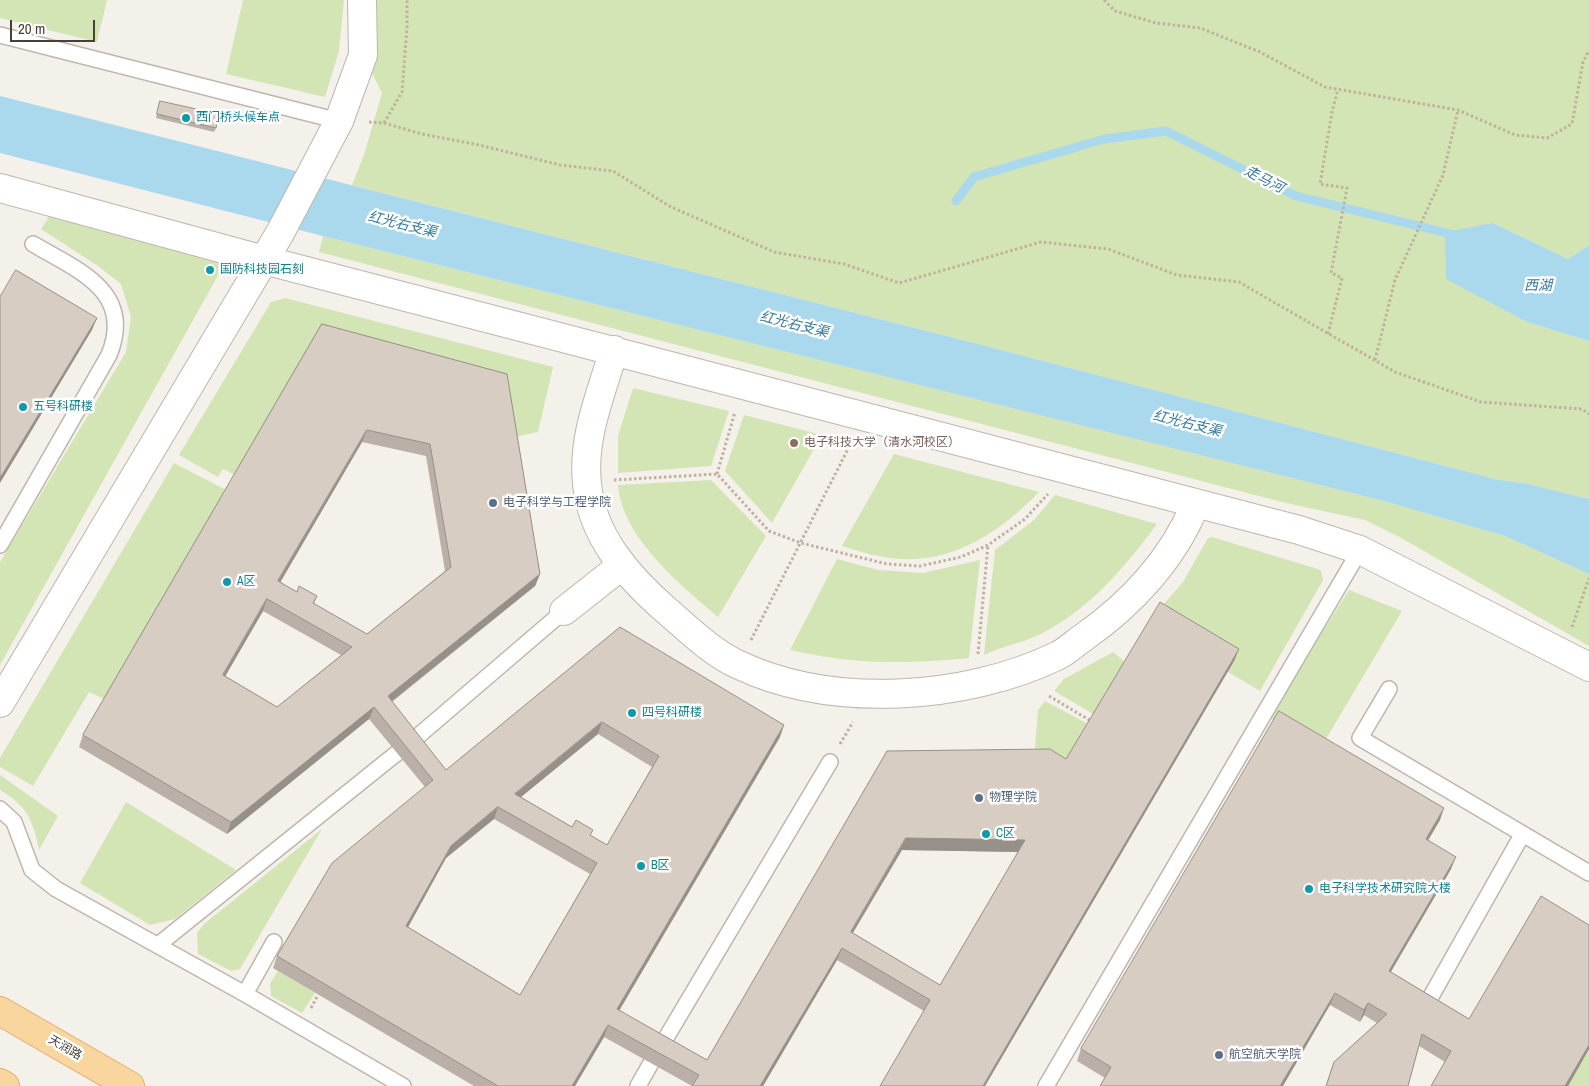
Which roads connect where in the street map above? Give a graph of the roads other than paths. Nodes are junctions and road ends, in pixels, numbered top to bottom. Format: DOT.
graph roads {
  1 [pos="362,0"];
  2 [pos="0,35"];
  3 [pos="339,121"];
  4 [pos="0,188"];
  5 [pos="32,244"];
  6 [pos="264,260"];
  7 [pos="614,350"];
  8 [pos="1195,505"];
  9 [pos="0,545"];
  10 [pos="1360,550"];
  11 [pos="621,566"];
  12 [pos="564,611"];
  13 [pos="1589,667"];
  14 [pos="1389,689"];
  15 [pos="0,703"];
  16 [pos="410,743"];
  17 [pos="397,753"];
  18 [pos="830,762"];
  19 [pos="0,809"];
  20 [pos="1522,835"];
  21 [pos="1589,873"];
  22 [pos="274,942"];
  23 [pos="158,945"];
  24 [pos="244,994"];
  25 [pos="1425,1007"];
  26 [pos="0,1011"];
  27 [pos="660,1048"];
  28 [pos="651,1063"];
  29 [pos="0,1083"];
  30 [pos="5,1086"];
  31 [pos="130,1086"];
  32 [pos="403,1086"];
  33 [pos="638,1086"];
  34 [pos="1046,1086"];
  1 -- 3 [label="street"];
  2 -- 3 [label="lane"];
  3 -- 6 [label="street"];
  4 -- 6 [label="street"];
  5 -- 9 [label="lane"];
  6 -- 7 [label="street"];
  6 -- 15 [label="street"];
  7 -- 8 [label="street"];
  7 -- 11 [label="street"];
  8 -- 10 [label="street"];
  8 -- 11 [label="street"];
  10 -- 13 [label="street"];
  10 -- 34 [label="lane"];
  11 -- 12 [label="street"];
  12 -- 16 [label="lane"];
  14 -- 20 [label="lane"];
  17 -- 23 [label="lane"];
  18 -- 27 [label="lane"];
  19 -- 23 [label="lane"];
  20 -- 21 [label="lane"];
  20 -- 25 [label="lane"];
  22 -- 24 [label="lane"];
  23 -- 24 [label="lane"];
  24 -- 32 [label="lane"];
  26 -- 31 [label="main road, 天润路"];
  28 -- 33 [label="lane"];
  29 -- 30 [label="main road"];
}
